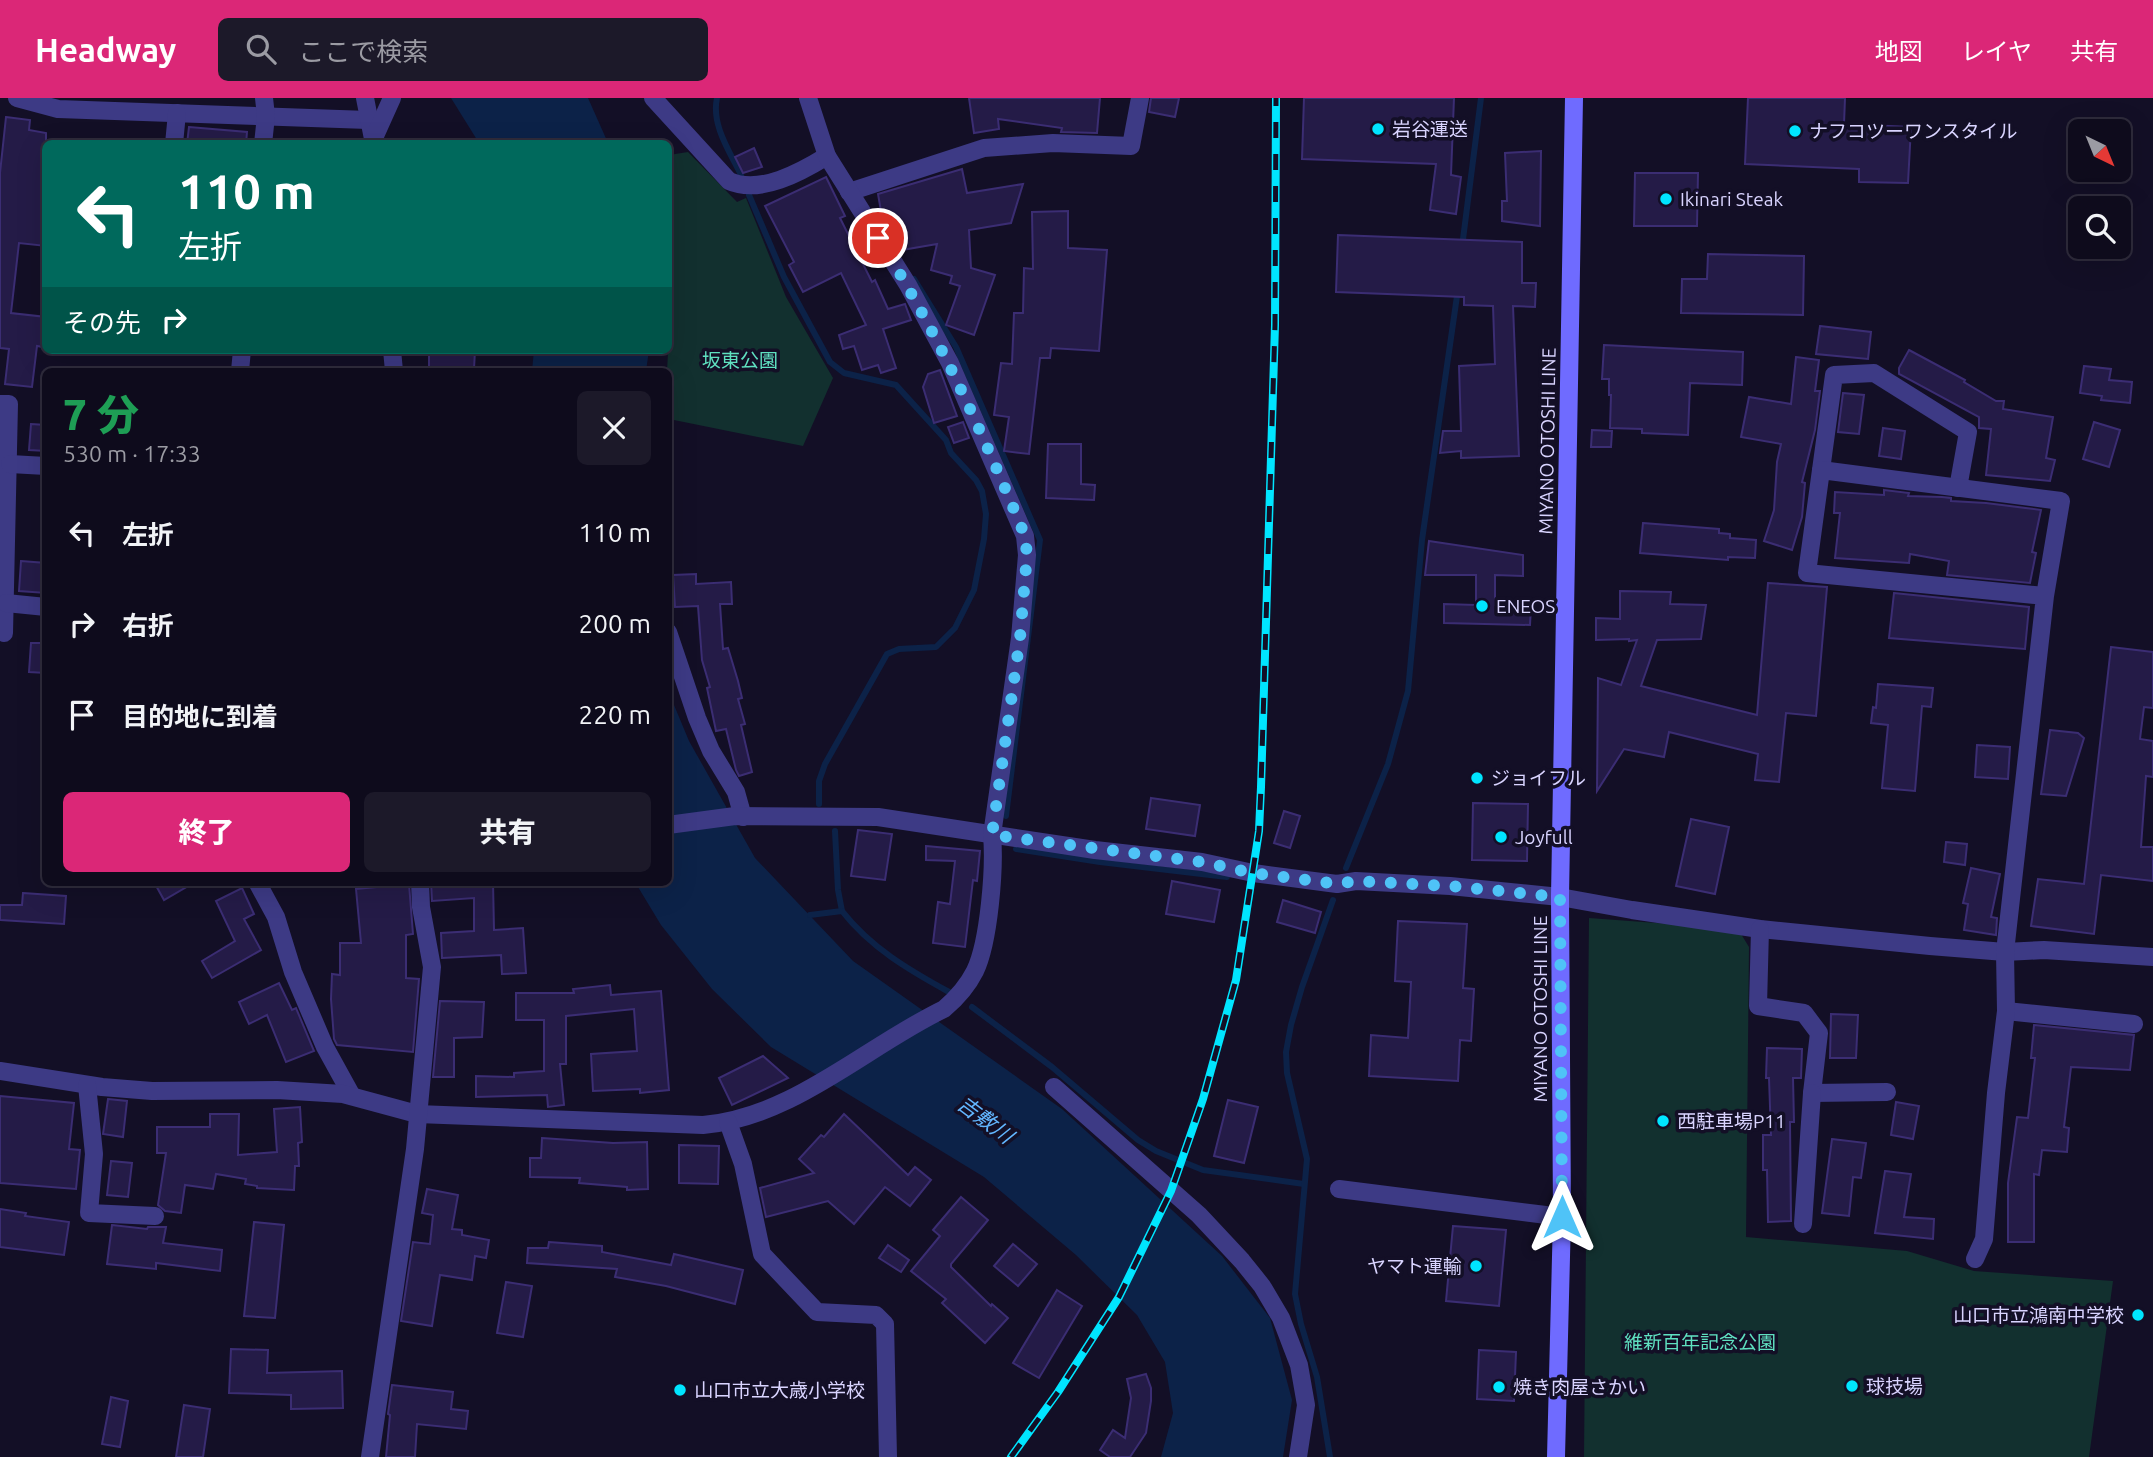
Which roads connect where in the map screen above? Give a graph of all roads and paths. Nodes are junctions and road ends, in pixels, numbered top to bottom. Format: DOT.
graph roads {
  1 [pos="17,98"];
  2 [pos="365,98"];
  3 [pos="393,98"];
  4 [pos="653,98"];
  5 [pos="808,98"];
  6 [pos="1140,98"];
  7 [pos="1574,98"];
  8 [pos="265,107"];
  9 [pos="177,113"];
  10 [pos="369,120"];
  11 [pos="174,140"];
  12 [pos="263,140"];
  13 [pos="374,140"];
  14 [pos="374,140"];
  15 [pos="827,156"];
  16 [pos="849,192"];
  17 [pos="0,404"];
  18 [pos="9,464"];
  19 [pos="42,466"];
  20 [pos="1821,470"];
  21 [pos="1958,488"];
  22 [pos="2045,596"];
  23 [pos="5,603"];
  24 [pos="42,607"];
  25 [pos="4,633"];
  26 [pos="672,644"];
  27 [pos="739,817"];
  28 [pos="672,825"];
  29 [pos="992,835"];
  30 [pos="259,886"];
  31 [pos="420,886"];
  32 [pos="1560,897"];
  33 [pos="1760,929"];
  34 [pos="2005,952"];
  35 [pos="2153,957"];
  36 [pos="2006,1011"];
  37 [pos="2134,1024"];
  38 [pos="0,1071"];
  39 [pos="87,1085"];
  40 [pos="1054,1087"];
  41 [pos="1886,1092"];
  42 [pos="1812,1093"];
  43 [pos="352,1096"];
  44 [pos="416,1114"];
  45 [pos="728,1122"];
  46 [pos="1339,1189"];
  47 [pos="155,1216"];
  48 [pos="1562,1217"];
  49 [pos="1803,1224"];
  50 [pos="1975,1259"];
  51 [pos="370,1457"];
  52 [pos="888,1457"];
  53 [pos="1298,1457"];
  54 [pos="1556,1457"];
  1 -- 9 [label="street"];
  2 -- 10 [label="street"];
  3 -- 14 [label="street"];
  4 -- 15 [label="street"];
  5 -- 15 [label="street"];
  6 -- 16 [label="street"];
  7 -- 32 [label="main road, MIYANO OTOSHI LINE"];
  8 -- 9 [label="street"];
  8 -- 10 [label="street"];
  8 -- 12 [label="street"];
  9 -- 11 [label="street"];
  10 -- 13 [label="street"];
  15 -- 16 [label="street"];
  16 -- 29 [label="street"];
  17 -- 18 [label="street"];
  18 -- 19 [label="street"];
  18 -- 23 [label="street"];
  20 -- 21 [label="street"];
  20 -- 21 [label="street"];
  20 -- 22 [label="street"];
  21 -- 22 [label="street"];
  22 -- 34 [label="street"];
  23 -- 24 [label="street"];
  23 -- 25 [label="street"];
  26 -- 27 [label="street"];
  27 -- 28 [label="street"];
  27 -- 29 [label="street"];
  29 -- 32 [label="street"];
  29 -- 45 [label="street"];
  30 -- 43 [label="street"];
  31 -- 44 [label="street"];
  32 -- 33 [label="street"];
  32 -- 48 [label="main road, MIYANO OTOSHI LINE"];
  33 -- 34 [label="street"];
  33 -- 42 [label="street"];
  34 -- 35 [label="street"];
  34 -- 36 [label="street"];
  36 -- 37 [label="street"];
  36 -- 50 [label="street"];
  38 -- 39 [label="street"];
  39 -- 43 [label="street"];
  39 -- 47 [label="street"];
  40 -- 53 [label="street"];
  41 -- 42 [label="street"];
  42 -- 49 [label="street"];
  43 -- 44 [label="street"];
  44 -- 45 [label="street"];
  44 -- 51 [label="street"];
  45 -- 52 [label="street"];
  46 -- 48 [label="street"];
  48 -- 54 [label="main road, MIYANO OTOSHI LINE"];
}
